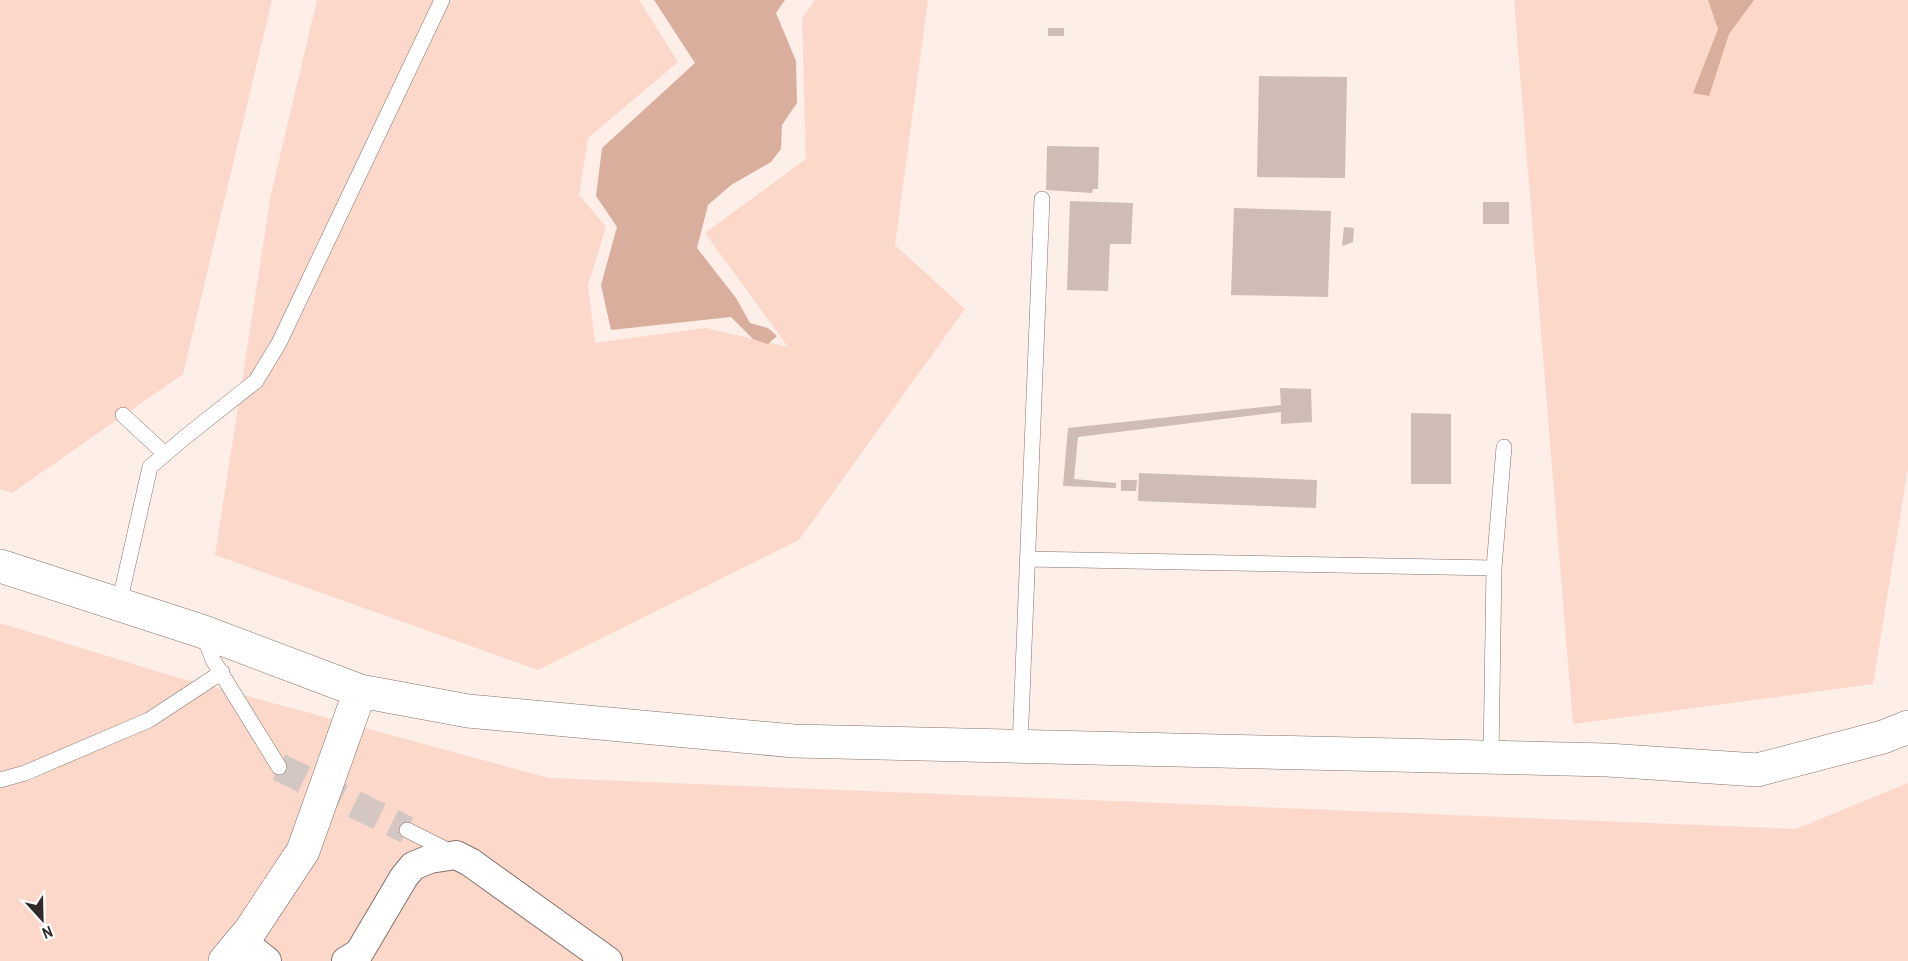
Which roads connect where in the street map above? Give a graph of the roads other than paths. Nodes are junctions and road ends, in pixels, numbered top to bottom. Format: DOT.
graph roads {
  1 [pos="442,0"];
  2 [pos="1042,199"];
  3 [pos="123,415"];
  4 [pos="1504,447"];
  5 [pos="165,454"];
  6 [pos="1027,559"];
  7 [pos="0,566"];
  8 [pos="1494,568"];
  9 [pos="119,604"];
  10 [pos="201,632"];
  11 [pos="222,672"];
  12 [pos="360,691"];
  13 [pos="1908,727"];
  14 [pos="1020,746"];
  15 [pos="1491,757"];
  16 [pos="279,767"];
  17 [pos="0,780"];
  18 [pos="407,830"];
  19 [pos="456,855"];
  20 [pos="233,951"];
  21 [pos="267,961"];
  22 [pos="346,961"];
  23 [pos="608,961"];
  1 -- 5 [label="lane"];
  2 -- 6 [label="lane"];
  3 -- 5 [label="lane"];
  4 -- 8 [label="lane"];
  5 -- 9 [label="lane"];
  6 -- 8 [label="lane"];
  6 -- 14 [label="lane"];
  7 -- 9 [label="street"];
  8 -- 15 [label="lane"];
  9 -- 10 [label="street"];
  10 -- 11 [label="lane"];
  10 -- 12 [label="street"];
  11 -- 16 [label="lane"];
  11 -- 17 [label="lane"];
  12 -- 14 [label="street"];
  12 -- 20 [label="street"];
  13 -- 15 [label="street"];
  14 -- 15 [label="street"];
  18 -- 19 [label="lane"];
  19 -- 22 [label="street"];
  19 -- 23 [label="street"];
  20 -- 21 [label="street"];
}
